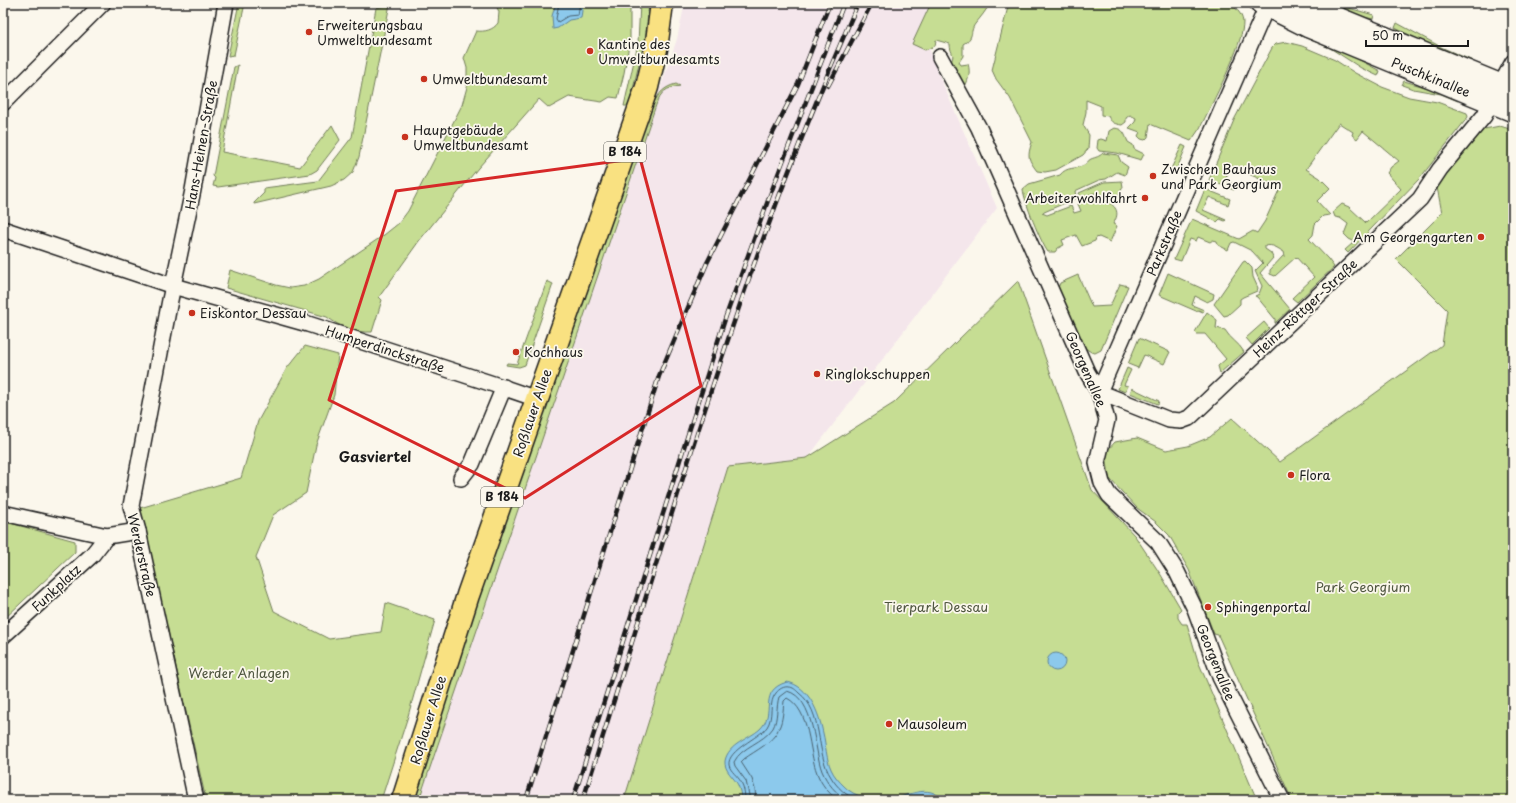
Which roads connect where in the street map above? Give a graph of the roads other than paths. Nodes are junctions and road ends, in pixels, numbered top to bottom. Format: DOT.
graph roads {
  1 [pos="103,3"];
  2 [pos="226,3"];
  3 [pos="662,3"];
  4 [pos="1301,3"];
  5 [pos="1264,5"];
  6 [pos="940,57"];
  7 [pos="1513,62"];
  8 [pos="1502,93"];
  9 [pos="3,103"];
  10 [pos="1513,111"];
  11 [pos="3,229"];
  12 [pos="173,286"];
  13 [pos="504,387"];
  14 [pos="1099,392"];
  15 [pos="537,399"];
  16 [pos="461,478"];
  17 [pos="3,513"];
  18 [pos="138,531"];
  19 [pos="106,536"];
  20 [pos="3,636"];
  21 [pos="196,800"];
  22 [pos="403,800"];
  23 [pos="1282,800"];
  1 -- 9 [label="street"];
  2 -- 12 [label="street, Hans-Heinen-Straße"];
  3 -- 15 [label="main road, Roßlauer Allee / B 184"];
  4 -- 8 [label="main road, Puschkinallee"];
  5 -- 8 [label="main road, Puschkinallee"];
  5 -- 14 [label="street, Parkstraße"];
  6 -- 14 [label="street, Georgenallee"];
  7 -- 8 [label="street, Heinz-Röttger-Straße"];
  8 -- 10 [label="main road, Puschkinallee"];
  8 -- 14 [label="street, Heinz-Röttger-Straße"];
  11 -- 12 [label="street, Humperdinckstraße"];
  12 -- 13 [label="street, Humperdinckstraße"];
  12 -- 18 [label="street, Werderstraße"];
  13 -- 15 [label="street, Humperdinckstraße"];
  13 -- 16 [label="street"];
  14 -- 23 [label="street, Georgenallee"];
  15 -- 22 [label="main road, Roßlauer Allee / B 184"];
  17 -- 19 [label="street"];
  18 -- 19 [label="street"];
  18 -- 21 [label="street, Werderstraße"];
  19 -- 20 [label="street, Funkplatz"];
}
